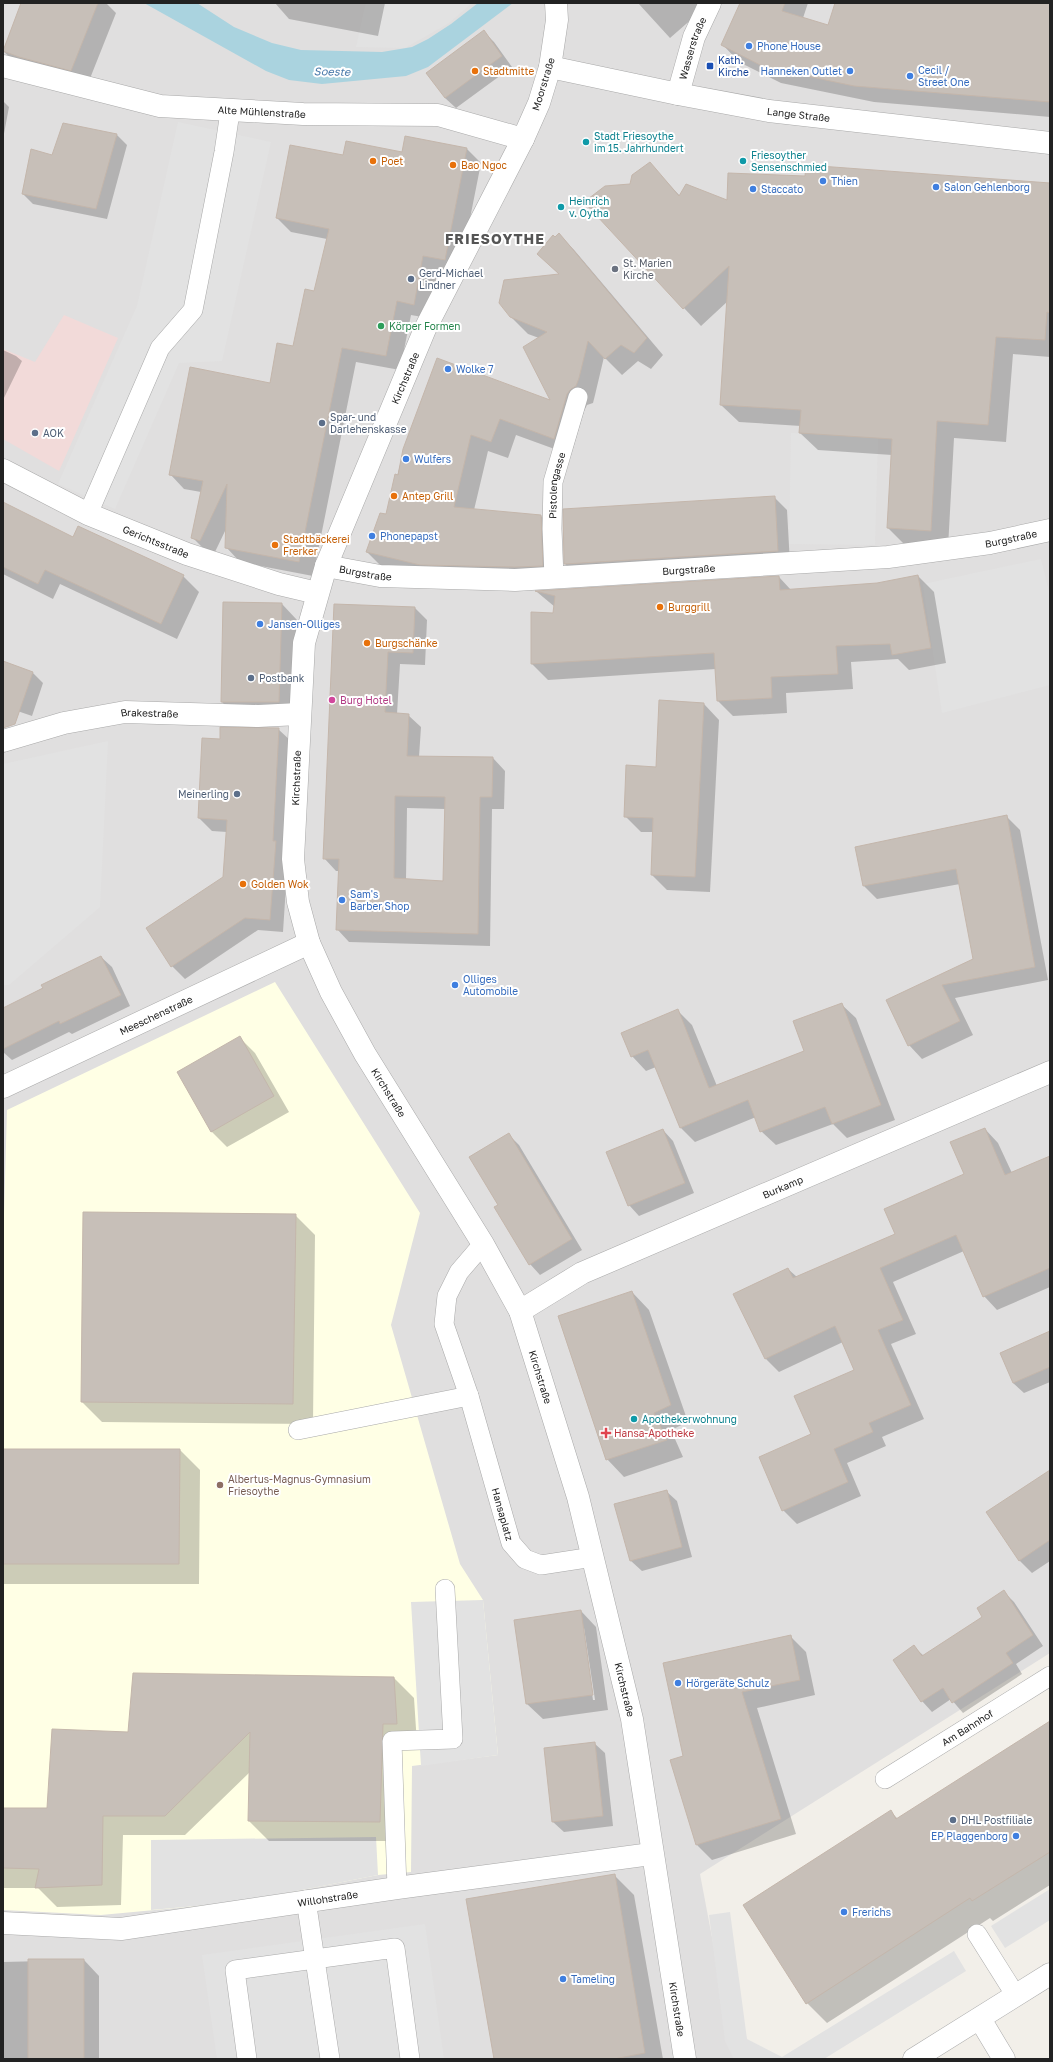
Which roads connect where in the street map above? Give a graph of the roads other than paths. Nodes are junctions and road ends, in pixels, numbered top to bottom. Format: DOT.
graph roads {
  1 [pos="556,3"];
  2 [pos="710,3"];
  3 [pos="3,66"];
  4 [pos="550,67"];
  5 [pos="678,94"];
  6 [pos="230,112"];
  7 [pos="523,139"];
  8 [pos="1050,143"];
  9 [pos="578,397"];
  10 [pos="3,470"];
  11 [pos="88,514"];
  12 [pos="1050,530"];
  13 [pos="326,566"];
  14 [pos="554,577"];
  15 [pos="317,593"];
  16 [pos="299,714"];
  17 [pos="3,741"];
  18 [pos="309,943"];
  19 [pos="1050,1072"];
  20 [pos="3,1087"];
  21 [pos="483,1244"];
  22 [pos="520,1311"];
  23 [pos="469,1396"];
  24 [pos="298,1430"];
  25 [pos="593,1557"];
  26 [pos="445,1589"];
  27 [pos="1050,1676"];
  28 [pos="885,1779"];
  29 [pos="651,1854"];
  30 [pos="397,1888"];
  31 [pos="306,1900"];
  32 [pos="3,1923"];
  33 [pos="977,1934"];
  34 [pos="316,1959"];
  35 [pos="1050,1974"];
  36 [pos="1016,1996"];
  37 [pos="980,2019"];
  38 [pos="247,2059"];
  39 [pos="330,2059"];
  40 [pos="410,2059"];
  41 [pos="685,2059"];
  42 [pos="914,2059"];
  43 [pos="1004,2059"];
  1 -- 4 [label="street, Moorstraße"];
  2 -- 5 [label="street, Wasserstraße"];
  3 -- 6 [label="street, Alte Mühlenstraße"];
  4 -- 5 [label="street, Lange Straße"];
  4 -- 7 [label="street, Moorstraße"];
  5 -- 8 [label="street, Lange Straße"];
  6 -- 7 [label="street, Alte Mühlenstraße"];
  6 -- 11 [label="lane"];
  7 -- 13 [label="street, Kirchstraße"];
  9 -- 14 [label="lane, Pistolengasse"];
  10 -- 11 [label="street, Gerichtsstraße"];
  11 -- 15 [label="street, Gerichtsstraße"];
  12 -- 14 [label="street, Burgstraße"];
  13 -- 14 [label="street, Burgstraße"];
  13 -- 15 [label="street, Kirchstraße"];
  15 -- 16 [label="street, Kirchstraße"];
  16 -- 17 [label="street, Brakestraße"];
  16 -- 18 [label="street, Kirchstraße"];
  18 -- 20 [label="street, Meeschenstraße"];
  18 -- 21 [label="street, Kirchstraße"];
  19 -- 22 [label="street, Burkamp"];
  21 -- 22 [label="street, Kirchstraße"];
  21 -- 23 [label="lane, Hansaplatz"];
  22 -- 25 [label="street, Kirchstraße"];
  23 -- 24 [label="lane"];
  23 -- 25 [label="lane, Hansaplatz"];
  25 -- 29 [label="street, Kirchstraße"];
  26 -- 30 [label="lane"];
  27 -- 28 [label="lane, Am Bahnhof"];
  29 -- 30 [label="street, Willohstraße"];
  29 -- 41 [label="street, Kirchstraße"];
  30 -- 31 [label="street, Willohstraße"];
  31 -- 32 [label="street, Willohstraße"];
  31 -- 34 [label="lane"];
  33 -- 36 [label="lane"];
  34 -- 38 [label="lane"];
  34 -- 39 [label="lane"];
  34 -- 40 [label="lane"];
  35 -- 36 [label="street"];
  36 -- 37 [label="street"];
  37 -- 42 [label="street"];
  37 -- 43 [label="street"];
}
